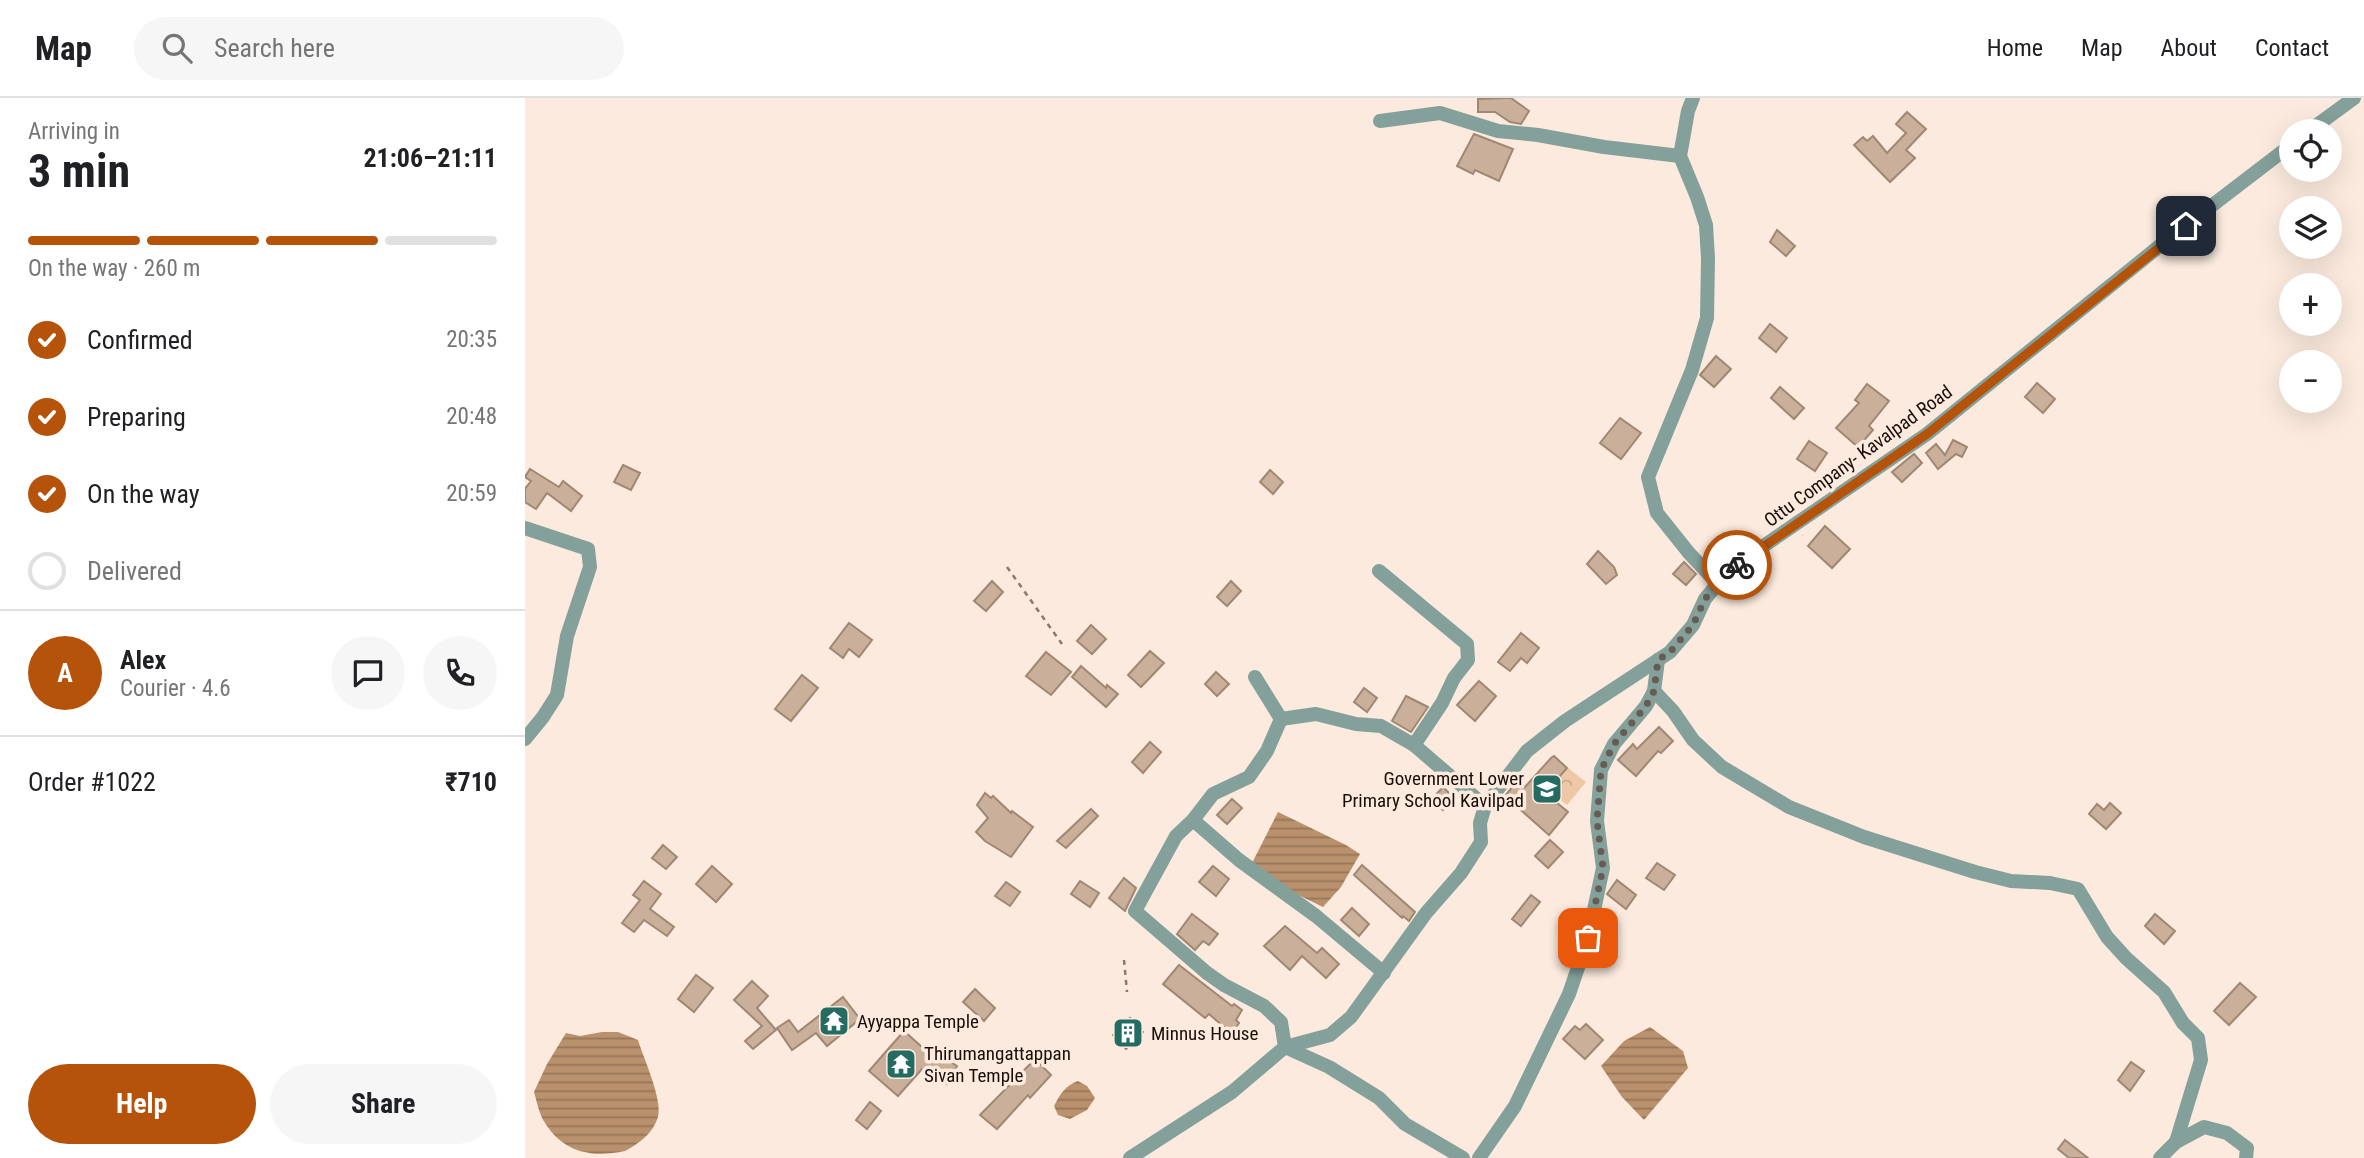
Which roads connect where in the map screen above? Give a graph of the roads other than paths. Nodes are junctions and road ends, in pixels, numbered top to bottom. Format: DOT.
graph roads {
  1 [pos="1693,98"];
  2 [pos="2354,98"];
  3 [pos="2325,119"];
  4 [pos="1380,121"];
  5 [pos="2279,154"];
  6 [pos="1680,156"];
  7 [pos="525,528"];
  8 [pos="1378,571"];
  9 [pos="1718,584"];
  10 [pos="1658,660"];
  11 [pos="1255,677"];
  12 [pos="1654,691"];
  13 [pos="1281,719"];
  14 [pos="525,739"];
  15 [pos="1414,745"];
  16 [pos="1485,806"];
  17 [pos="1193,820"];
  18 [pos="1384,973"];
  19 [pos="1285,1047"];
  20 [pos="2176,1142"];
  21 [pos="1130,1158"];
  22 [pos="1463,1158"];
  23 [pos="1479,1158"];
  24 [pos="2160,1158"];
  25 [pos="2246,1158"];
  1 -- 6 [label="street"];
  2 -- 3 [label="street"];
  4 -- 6 [label="street"];
  5 -- 9 [label="street, Ottu Company- Kavalpad Road"];
  6 -- 9 [label="street"];
  7 -- 14 [label="street"];
  8 -- 15 [label="street"];
  9 -- 10 [label="street, Ottu Company- Kavalpad Road"];
  10 -- 12 [label="street"];
  10 -- 16 [label="street, Ottu Company- Kavalpad Road"];
  11 -- 13 [label="street"];
  12 -- 20 [label="street"];
  12 -- 23 [label="street"];
  13 -- 15 [label="street"];
  13 -- 17 [label="street"];
  15 -- 16 [label="street"];
  16 -- 18 [label="street"];
  17 -- 18 [label="street"];
  17 -- 19 [label="street"];
  18 -- 19 [label="street"];
  19 -- 21 [label="street"];
  19 -- 22 [label="street"];
  20 -- 24 [label="street"];
  20 -- 25 [label="street"];
}
